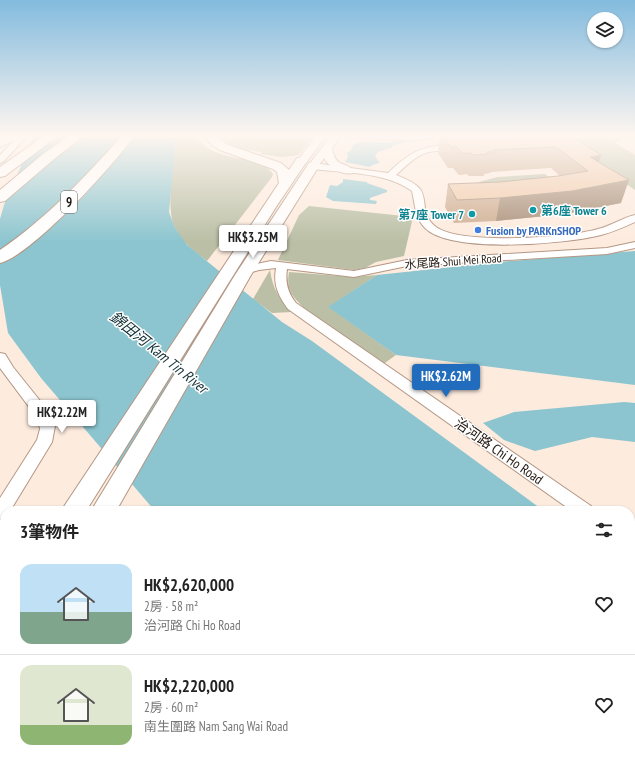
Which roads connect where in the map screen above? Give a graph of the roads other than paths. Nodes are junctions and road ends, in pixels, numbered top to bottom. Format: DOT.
graph roads {
  1 [pos="30,172"];
  2 [pos="98,172"];
  3 [pos="283,172"];
  4 [pos="296,172"];
  5 [pos="304,172"];
  6 [pos="344,172"];
  7 [pos="353,172"];
  8 [pos="395,172"];
  9 [pos="390,176"];
  10 [pos="303,182"];
  11 [pos="285,183"];
  12 [pos="0,198"];
  13 [pos="635,218"];
  14 [pos="264,244"];
  15 [pos="635,244"];
  16 [pos="0,258"];
  17 [pos="276,265"];
  18 [pos="240,270"];
  19 [pos="0,357"];
  20 [pos="78,504"];
  21 [pos="4,506"];
  22 [pos="106,506"];
  23 [pos="577,506"];
  1 -- 12 [label="highway"];
  2 -- 16 [label="highway, 9"];
  3 -- 11 [label="main road"];
  4 -- 11 [label="main road"];
  5 -- 10 [label="main road"];
  6 -- 10 [label="street"];
  7 -- 9 [label="street"];
  8 -- 9 [label="street"];
  9 -- 13 [label="street"];
  10 -- 14 [label="main road"];
  11 -- 18 [label="main road"];
  14 -- 17 [label="street"];
  14 -- 18 [label="main road"];
  15 -- 17 [label="street, 水尾路 Shui Mei Road"];
  17 -- 18 [label="street, 水尾路 Shui Mei Road"];
  17 -- 23 [label="street, 治河路 Chi Ho Road"];
  18 -- 20 [label="main road"];
  18 -- 22 [label="main road"];
  19 -- 21 [label="street"];
}
